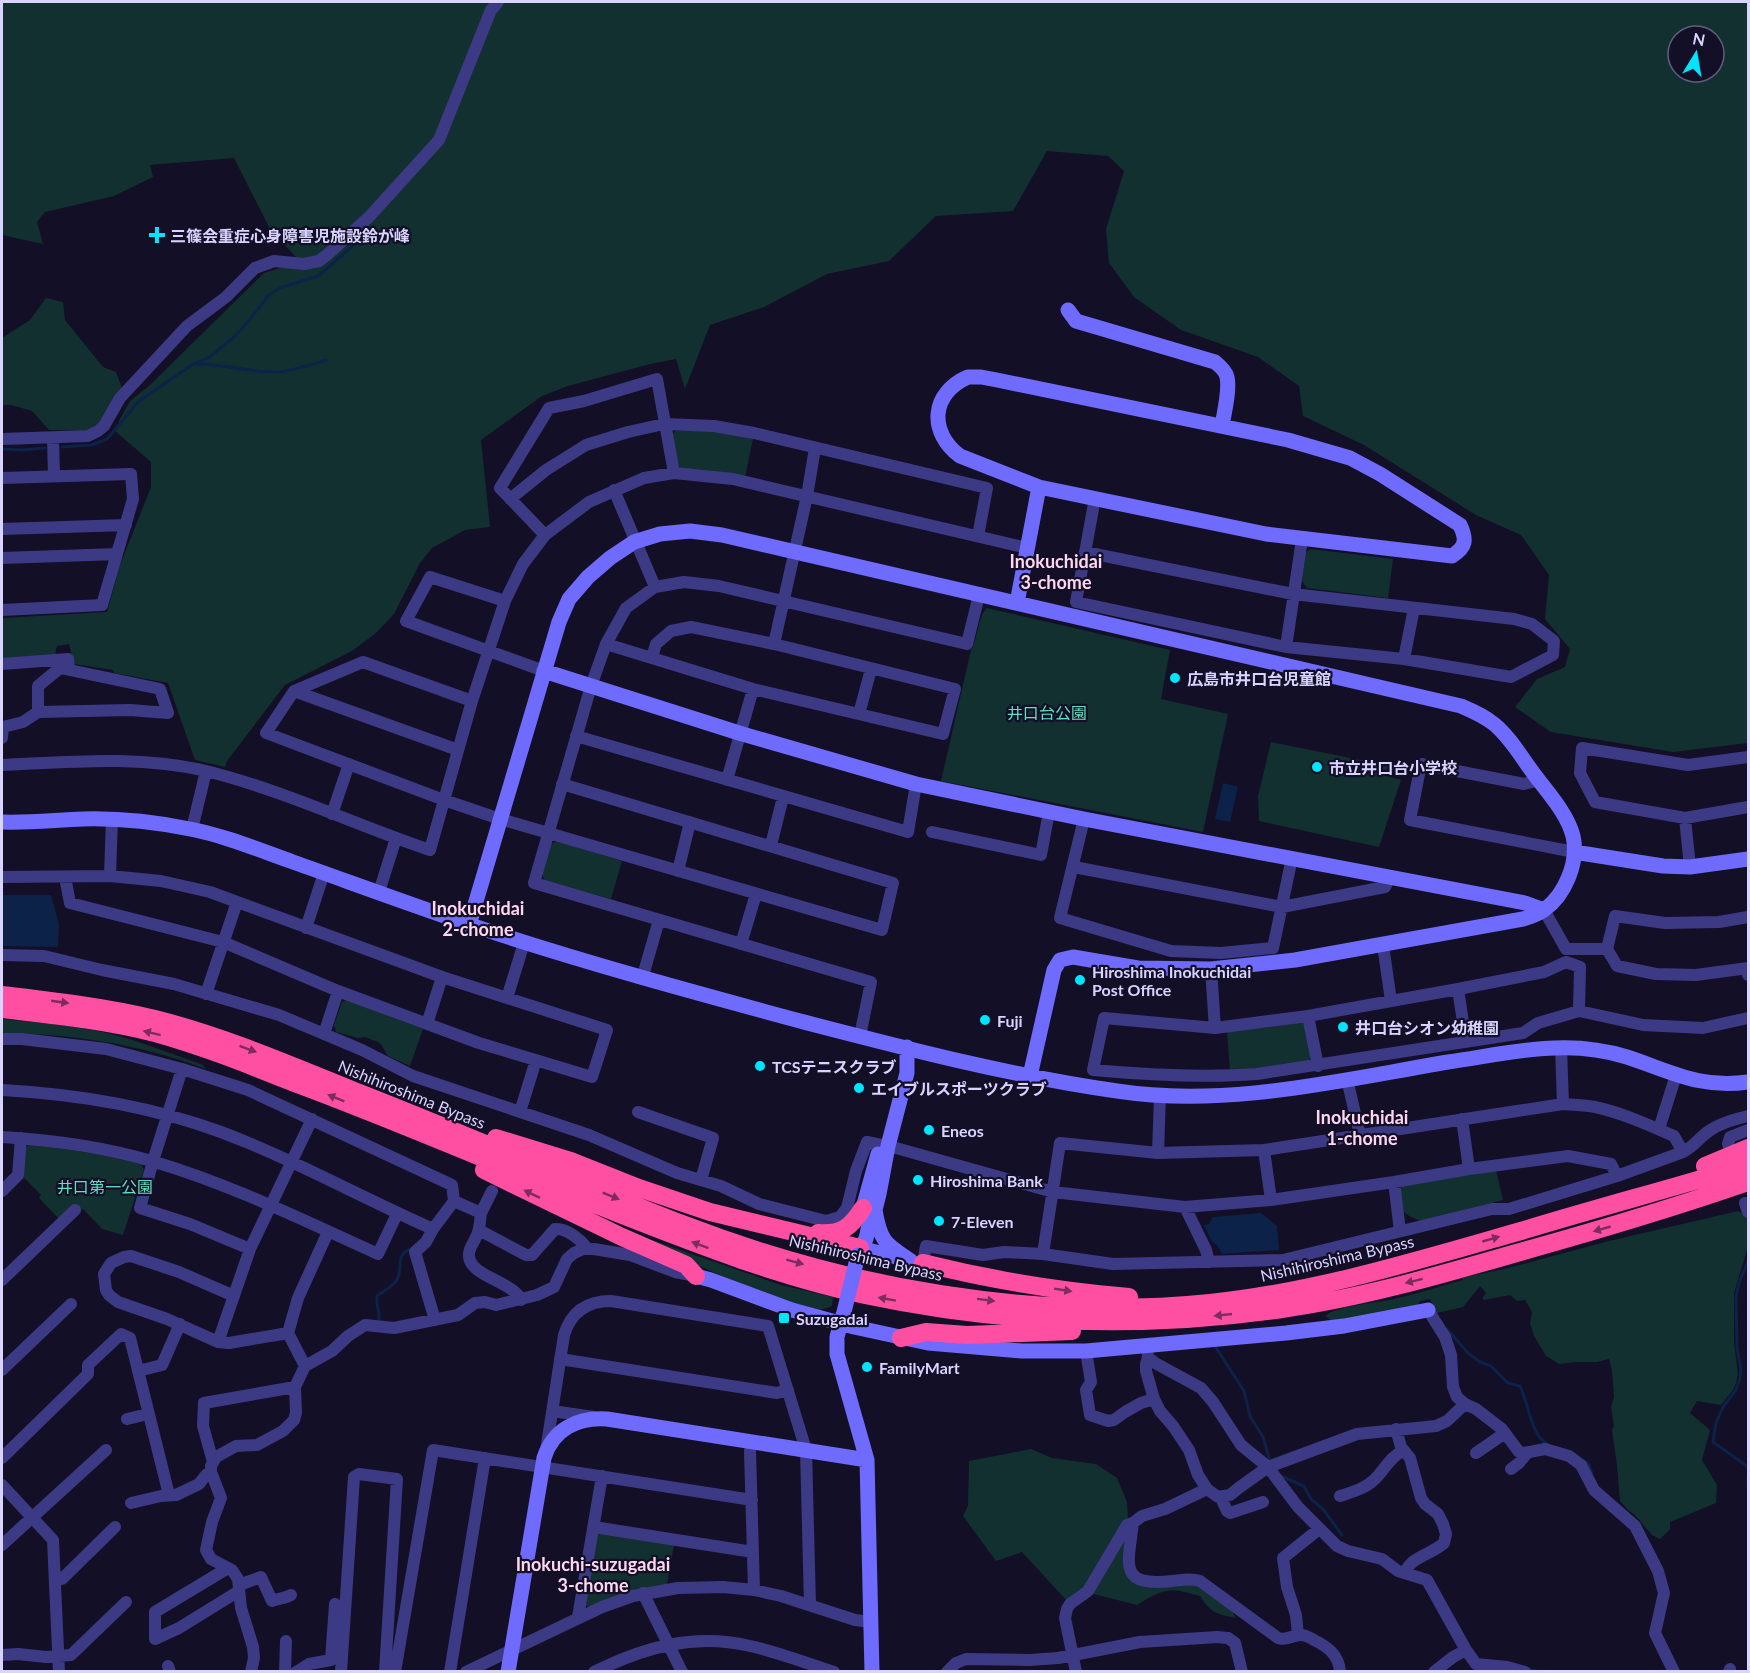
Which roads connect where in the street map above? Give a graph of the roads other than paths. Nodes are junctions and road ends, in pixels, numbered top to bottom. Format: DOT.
graph roads {
  1 [pos="498,2"];
  2 [pos="1068,310"];
  3 [pos="664,424"];
  4 [pos="1222,426"];
  5 [pos="52,438"];
  6 [pos="2,439"];
  7 [pos="815,448"];
  8 [pos="674,473"];
  9 [pos="54,476"];
  10 [pos="2,478"];
  11 [pos="1039,487"];
  12 [pos="614,490"];
  13 [pos="807,496"];
  14 [pos="1095,498"];
  15 [pos="510,499"];
  16 [pos="126,525"];
  17 [pos="2,529"];
  18 [pos="545,535"];
  19 [pos="978,536"];
  20 [pos="1302,539"];
  21 [pos="634,542"];
  22 [pos="1027,548"];
  23 [pos="794,552"];
  24 [pos="1085,552"];
  25 [pos="117,554"];
  26 [pos="2,558"];
  27 [pos="655,587"];
  28 [pos="1293,594"];
  29 [pos="979,595"];
  30 [pos="505,601"];
  31 [pos="784,601"];
  32 [pos="1017,603"];
  33 [pos="1414,608"];
  34 [pos="2,610"];
  35 [pos="606,644"];
  36 [pos="774,644"];
  37 [pos="1286,647"];
  38 [pos="489,651"];
  39 [pos="652,657"];
  40 [pos="1404,660"];
  41 [pos="2,664"];
  42 [pos="69,669"];
  43 [pos="872,669"];
  44 [pos="544,671"];
  45 [pos="591,686"];
  46 [pos="753,689"];
  47 [pos="294,691"];
  48 [pos="472,701"];
  49 [pos="38,712"];
  50 [pos="859,714"];
  51 [pos="739,732"];
  52 [pos="576,736"];
  53 [pos="2,738"];
  54 [pos="458,750"];
  55 [pos="1749,757"];
  56 [pos="349,764"];
  57 [pos="2,765"];
  58 [pos="206,771"];
  59 [pos="727,780"];
  60 [pos="1539,780"];
  61 [pos="562,784"];
  62 [pos="916,784"];
  63 [pos="783,797"];
  64 [pos="444,800"];
  65 [pos="1749,807"];
  66 [pos="1049,812"];
  67 [pos="332,814"];
  68 [pos="1685,818"];
  69 [pos="112,819"];
  70 [pos="500,819"];
  71 [pos="1084,819"];
  72 [pos="2,822"];
  73 [pos="690,822"];
  74 [pos="192,829"];
  75 [pos="932,832"];
  76 [pos="547,834"];
  77 [pos="396,838"];
  78 [pos="771,845"];
  79 [pos="1574,852"];
  80 [pos="1292,858"];
  81 [pos="1749,859"];
  82 [pos="1074,867"];
  83 [pos="1690,867"];
  84 [pos="678,871"];
  85 [pos="324,873"];
  86 [pos="110,876"];
  87 [pos="2,877"];
  88 [pos="65,877"];
  89 [pos="1390,877"];
  90 [pos="379,892"];
  91 [pos="756,894"];
  92 [pos="237,902"];
  93 [pos="1282,908"];
  94 [pos="1544,910"];
  95 [pos="1749,917"];
  96 [pos="659,920"];
  97 [pos="469,925"];
  98 [pos="306,928"];
  99 [pos="223,942"];
  100 [pos="524,943"];
  101 [pos="741,944"];
  102 [pos="1383,945"];
  103 [pos="1607,950"];
  104 [pos="2,955"];
  105 [pos="1211,969"];
  106 [pos="1749,975"];
  107 [pos="442,977"];
  108 [pos="642,979"];
  109 [pos="1458,989"];
  110 [pos="338,992"];
  111 [pos="206,994"];
  112 [pos="2,995"];
  113 [pos="507,998"];
  114 [pos="1391,1001"];
  115 [pos="2,1010"];
  116 [pos="1579,1011"];
  117 [pos="1308,1016"];
  118 [pos="1749,1018"];
  119 [pos="427,1024"];
  120 [pos="1215,1028"];
  121 [pos="324,1034"];
  122 [pos="860,1036"];
  123 [pos="2,1039"];
  124 [pos="1466,1042"];
  125 [pos="907,1047"];
  126 [pos="1561,1048"];
  127 [pos="536,1060"];
  128 [pos="1317,1066"];
  129 [pos="182,1069"];
  130 [pos="1677,1075"];
  131 [pos="1030,1076"];
  132 [pos="1347,1079"];
  133 [pos="1749,1082"];
  134 [pos="2,1090"];
  135 [pos="1160,1095"];
  136 [pos="1563,1104"];
  137 [pos="520,1112"];
  138 [pos="638,1112"];
  139 [pos="396,1114"];
  140 [pos="167,1115"];
  141 [pos="1749,1116"];
  142 [pos="312,1119"];
  143 [pos="1462,1119"];
  144 [pos="1659,1129"];
  145 [pos="1749,1130"];
  146 [pos="1360,1135"];
  147 [pos="2,1137"];
  148 [pos="21,1138"];
  149 [pos="884,1145"];
  150 [pos="1740,1149"];
  151 [pos="1264,1150"];
  152 [pos="1683,1152"];
  153 [pos="1158,1153"];
  154 [pos="153,1161"];
  155 [pos="292,1163"];
  156 [pos="1749,1165"];
  157 [pos="1468,1169"];
  158 [pos="1617,1176"];
  159 [pos="701,1180"];
  160 [pos="1394,1182"];
  161 [pos="1749,1182"];
  162 [pos="2,1191"];
  163 [pos="492,1191"];
  164 [pos="1053,1192"];
  165 [pos="1271,1200"];
  166 [pos="454,1201"];
  167 [pos="1747,1204"];
  168 [pos="271,1206"];
  169 [pos="1185,1207"];
  170 [pos="869,1209"];
  171 [pos="75,1210"];
  172 [pos="481,1213"];
  173 [pos="1580,1213"];
  174 [pos="1659,1213"];
  175 [pos="397,1214"];
  176 [pos="433,1229"];
  177 [pos="479,1230"];
  178 [pos="787,1230"];
  179 [pos="1400,1231"];
  180 [pos="328,1232"];
  181 [pos="250,1249"];
  182 [pos="588,1249"];
  183 [pos="859,1252"];
  184 [pos="1043,1254"];
  185 [pos="917,1262"];
  186 [pos="1209,1262"];
  187 [pos="696,1276"];
  188 [pos="2,1280"];
  189 [pos="1292,1291"];
  190 [pos="234,1296"];
  191 [pos="521,1300"];
  192 [pos="71,1304"];
  193 [pos="1428,1310"];
  194 [pos="843,1318"];
  195 [pos="1196,1318"];
  196 [pos="435,1320"];
  197 [pos="180,1324"];
  198 [pos="288,1333"];
  199 [pos="901,1338"];
  200 [pos="218,1342"];
  201 [pos="1086,1351"];
  202 [pos="1148,1351"];
  203 [pos="560,1359"];
  204 [pos="305,1366"];
  205 [pos="2,1370"];
  206 [pos="138,1371"];
  207 [pos="295,1387"];
  208 [pos="788,1390"];
  209 [pos="1154,1399"];
  210 [pos="1465,1404"];
  211 [pos="552,1411"];
  212 [pos="148,1414"];
  213 [pos="127,1419"];
  214 [pos="607,1419"];
  215 [pos="1396,1430"];
  216 [pos="1505,1433"];
  217 [pos="752,1442"];
  218 [pos="106,1450"];
  219 [pos="806,1450"];
  220 [pos="1403,1451"];
  221 [pos="1528,1452"];
  222 [pos="1476,1453"];
  223 [pos="2,1458"];
  224 [pos="485,1458"];
  225 [pos="867,1460"];
  226 [pos="544,1463"];
  227 [pos="1271,1466"];
  228 [pos="212,1467"];
  229 [pos="1511,1468"];
  230 [pos="602,1476"];
  231 [pos="2,1485"];
  232 [pos="1206,1489"];
  233 [pos="169,1495"];
  234 [pos="1340,1496"];
  235 [pos="1221,1498"];
  236 [pos="752,1500"];
  237 [pos="1263,1502"];
  238 [pos="131,1503"];
  239 [pos="32,1517"];
  240 [pos="1133,1523"];
  241 [pos="115,1527"];
  242 [pos="594,1527"];
  243 [pos="1319,1529"];
  244 [pos="2,1545"];
  245 [pos="753,1552"];
  246 [pos="228,1568"];
  247 [pos="1405,1573"];
  248 [pos="55,1579"];
  249 [pos="239,1588"];
  250 [pos="754,1590"];
  251 [pos="643,1593"];
  252 [pos="291,1595"];
  253 [pos="126,1602"];
  254 [pos="335,1604"];
  255 [pos="810,1605"];
  256 [pos="578,1617"];
  257 [pos="870,1622"];
  258 [pos="1298,1635"];
  259 [pos="286,1641"];
  260 [pos="668,1644"];
  261 [pos="512,1649"];
  262 [pos="1466,1650"];
  263 [pos="2,1655"];
  264 [pos="58,1656"];
  265 [pos="1073,1656"];
  266 [pos="1501,1669"];
  267 [pos="59,1671"];
  268 [pos="251,1671"];
  269 [pos="285,1671"];
  270 [pos="296,1671"];
  271 [pos="341,1671"];
  272 [pos="385,1671"];
  273 [pos="395,1671"];
  274 [pos="450,1671"];
  275 [pos="466,1671"];
  276 [pos="508,1671"];
  277 [pos="594,1671"];
  278 [pos="682,1671"];
  279 [pos="834,1671"];
  280 [pos="872,1671"];
  281 [pos="947,1671"];
  282 [pos="1076,1671"];
  283 [pos="1242,1671"];
  284 [pos="1340,1671"];
  285 [pos="1434,1671"];
  286 [pos="1525,1671"];
  287 [pos="1674,1671"];
  1 -- 5 [label="street"];
  2 -- 4 [label="street"];
  3 -- 7 [label="street"];
  3 -- 8 [label="street"];
  3 -- 15 [label="street"];
  3 -- 15 [label="street"];
  4 -- 11 [label="street"];
  4 -- 20 [label="street"];
  5 -- 6 [label="street"];
  5 -- 9 [label="street"];
  7 -- 13 [label="street"];
  7 -- 19 [label="street"];
  8 -- 12 [label="street"];
  8 -- 13 [label="street"];
  9 -- 10 [label="street"];
  9 -- 16 [label="street"];
  11 -- 14 [label="street"];
  11 -- 22 [label="street"];
  12 -- 18 [label="street"];
  12 -- 21 [label="street"];
  13 -- 19 [label="street"];
  13 -- 23 [label="street"];
  14 -- 20 [label="street"];
  14 -- 24 [label="street"];
  15 -- 18 [label="street"];
  16 -- 17 [label="street"];
  16 -- 25 [label="street"];
  18 -- 30 [label="street"];
  19 -- 22 [label="street"];
  20 -- 28 [label="street"];
  21 -- 23 [label="street"];
  21 -- 27 [label="street"];
  21 -- 44 [label="street"];
  22 -- 32 [label="street"];
  23 -- 29 [label="street"];
  23 -- 31 [label="street"];
  24 -- 28 [label="street"];
  24 -- 37 [label="street"];
  25 -- 26 [label="street"];
  25 -- 34 [label="street"];
  27 -- 31 [label="street"];
  27 -- 35 [label="street"];
  28 -- 33 [label="street"];
  28 -- 37 [label="street"];
  29 -- 31 [label="street"];
  29 -- 32 [label="street"];
  30 -- 38 [label="street"];
  30 -- 38 [label="street"];
  31 -- 36 [label="street"];
  32 -- 60 [label="street"];
  33 -- 40 [label="street"];
  33 -- 40 [label="street"];
  35 -- 39 [label="street"];
  35 -- 45 [label="street"];
  36 -- 39 [label="street"];
  36 -- 43 [label="street"];
  37 -- 40 [label="street"];
  38 -- 44 [label="street"];
  38 -- 48 [label="street"];
  39 -- 46 [label="street"];
  41 -- 42 [label="street"];
  42 -- 49 [label="street"];
  42 -- 49 [label="street"];
  43 -- 50 [label="street"];
  43 -- 50 [label="street"];
  44 -- 45 [label="street"];
  44 -- 70 [label="street"];
  45 -- 51 [label="street"];
  45 -- 52 [label="street"];
  46 -- 50 [label="street"];
  46 -- 51 [label="street"];
  47 -- 48 [label="street"];
  47 -- 54 [label="street"];
  47 -- 56 [label="street"];
  48 -- 54 [label="street"];
  49 -- 53 [label="street"];
  51 -- 59 [label="street"];
  51 -- 62 [label="street"];
  52 -- 59 [label="street"];
  52 -- 61 [label="street"];
  54 -- 64 [label="street"];
  55 -- 68 [label="street"];
  56 -- 64 [label="street"];
  56 -- 67 [label="street"];
  57 -- 58 [label="street"];
  58 -- 67 [label="street"];
  58 -- 74 [label="street"];
  59 -- 63 [label="street"];
  60 -- 79 [label="street"];
  60 -- 79 [label="street"];
  61 -- 73 [label="street"];
  61 -- 76 [label="street"];
  62 -- 63 [label="street"];
  62 -- 66 [label="street"];
  63 -- 78 [label="street"];
  64 -- 70 [label="street"];
  64 -- 77 [label="street"];
  65 -- 68 [label="street"];
  66 -- 71 [label="street"];
  66 -- 75 [label="street"];
  67 -- 77 [label="street"];
  68 -- 83 [label="street"];
  69 -- 72 [label="street"];
  69 -- 74 [label="street"];
  69 -- 86 [label="street"];
  70 -- 76 [label="street"];
  70 -- 97 [label="street"];
  71 -- 80 [label="street"];
  71 -- 82 [label="street"];
  73 -- 78 [label="street"];
  73 -- 84 [label="street"];
  74 -- 85 [label="street"];
  76 -- 84 [label="street"];
  76 -- 96 [label="street"];
  77 -- 90 [label="street"];
  78 -- 91 [label="street"];
  79 -- 83 [label="street"];
  79 -- 94 [label="street"];
  80 -- 89 [label="street"];
  80 -- 93 [label="street"];
  81 -- 83 [label="street"];
  82 -- 93 [label="street"];
  82 -- 93 [label="street"];
  84 -- 91 [label="street"];
  85 -- 90 [label="street"];
  85 -- 98 [label="street"];
  86 -- 88 [label="street"];
  86 -- 92 [label="street"];
  87 -- 88 [label="street"];
  88 -- 99 [label="street"];
  89 -- 93 [label="street"];
  89 -- 94 [label="street"];
  90 -- 97 [label="street"];
  91 -- 101 [label="street"];
  92 -- 98 [label="street"];
  92 -- 99 [label="street"];
  94 -- 102 [label="street"];
  94 -- 103 [label="street"];
  95 -- 103 [label="street"];
  96 -- 101 [label="street"];
  96 -- 108 [label="street"];
  97 -- 100 [label="street"];
  98 -- 107 [label="street"];
  99 -- 110 [label="street"];
  99 -- 111 [label="street"];
  100 -- 108 [label="street"];
  100 -- 113 [label="street"];
  101 -- 122 [label="street"];
  102 -- 105 [label="street"];
  102 -- 114 [label="street"];
  103 -- 106 [label="street"];
  104 -- 111 [label="street"];
  105 -- 120 [label="street"];
  105 -- 131 [label="street"];
  107 -- 113 [label="street"];
  107 -- 119 [label="street"];
  108 -- 122 [label="street"];
  109 -- 114 [label="street"];
  109 -- 116 [label="street"];
  109 -- 124 [label="street"];
  110 -- 119 [label="street"];
  110 -- 121 [label="street"];
  111 -- 121 [label="street"];
  112 -- 139 [label="highway, Nishihiroshima Bypass, one-way"];
  113 -- 127 [label="street"];
  114 -- 117 [label="street"];
  139 -- 115 [label="highway, Nishihiroshima Bypass, one-way"];
  116 -- 118 [label="street"];
  116 -- 124 [label="street"];
  117 -- 120 [label="street"];
  117 -- 128 [label="street"];
  119 -- 127 [label="street"];
  120 -- 128 [label="street"];
  121 -- 137 [label="street"];
  122 -- 125 [label="street"];
  123 -- 129 [label="street"];
  124 -- 128 [label="street"];
  125 -- 131 [label="street"];
  125 -- 149 [label="street"];
  126 -- 130 [label="street"];
  126 -- 132 [label="street"];
  126 -- 136 [label="street"];
  127 -- 137 [label="street"];
  129 -- 140 [label="street"];
  129 -- 142 [label="street"];
  130 -- 133 [label="street"];
  130 -- 144 [label="street"];
  131 -- 135 [label="street"];
  132 -- 135 [label="street"];
  132 -- 146 [label="street"];
  134 -- 140 [label="street"];
  135 -- 153 [label="street"];
  136 -- 143 [label="street"];
  136 -- 144 [label="street"];
  137 -- 159 [label="street"];
  138 -- 159 [label="street"];
  139 -- 178 [label="highway"];
  187 -- 139 [label="highway, one-way"];
  139 -- 189 [label="highway, Nishihiroshima Bypass, one-way"];
  195 -- 139 [label="highway, Nishihiroshima Bypass, one-way"];
  140 -- 154 [label="street"];
  140 -- 155 [label="street"];
  141 -- 152 [label="street"];
  142 -- 155 [label="street"];
  142 -- 166 [label="street"];
  143 -- 146 [label="street"];
  143 -- 157 [label="street"];
  144 -- 152 [label="street"];
  145 -- 150 [label="street"];
  146 -- 151 [label="street"];
  147 -- 148 [label="street"];
  148 -- 154 [label="street"];
  148 -- 162 [label="street"];
  149 -- 159 [label="street"];
  149 -- 164 [label="street"];
  149 -- 170 [label="street"];
  150 -- 173 [label="highway"];
  151 -- 153 [label="street"];
  151 -- 165 [label="street"];
  152 -- 158 [label="street"];
  153 -- 164 [label="street"];
  154 -- 168 [label="street"];
  154 -- 181 [label="street"];
  155 -- 168 [label="street"];
  155 -- 175 [label="street"];
  156 -- 173 [label="highway, Nishihiroshima Bypass"];
  157 -- 158 [label="street"];
  157 -- 160 [label="street"];
  158 -- 179 [label="street"];
  160 -- 165 [label="street"];
  160 -- 179 [label="street"];
  161 -- 174 [label="highway, Nishihiroshima Bypass"];
  163 -- 172 [label="street"];
  164 -- 169 [label="street"];
  164 -- 184 [label="street"];
  165 -- 169 [label="street"];
  166 -- 172 [label="street"];
  166 -- 176 [label="street"];
  167 -- 174 [label="highway"];
  168 -- 180 [label="street"];
  168 -- 181 [label="street"];
  169 -- 186 [label="street"];
  170 -- 178 [label="highway"];
  170 -- 183 [label="street"];
  170 -- 185 [label="street"];
  171 -- 188 [label="street"];
  172 -- 177 [label="street"];
  189 -- 173 [label="highway, Nishihiroshima Bypass, one-way"];
  174 -- 195 [label="highway, Nishihiroshima Bypass, one-way"];
  175 -- 176 [label="street"];
  175 -- 180 [label="street"];
  176 -- 196 [label="street"];
  177 -- 182 [label="street"];
  177 -- 191 [label="street"];
  178 -- 183 [label="highway"];
  179 -- 186 [label="street"];
  180 -- 198 [label="street"];
  181 -- 190 [label="street"];
  182 -- 187 [label="street"];
  182 -- 191 [label="street"];
  183 -- 185 [label="street"];
  183 -- 194 [label="street, bridge"];
  184 -- 185 [label="street"];
  184 -- 186 [label="street"];
  185 -- 189 [label="highway, one-way"];
  187 -- 194 [label="street"];
  190 -- 197 [label="street"];
  190 -- 200 [label="street"];
  191 -- 196 [label="street"];
  192 -- 205 [label="street"];
  193 -- 202 [label="street"];
  193 -- 210 [label="street"];
  194 -- 199 [label="street"];
  194 -- 225 [label="street"];
  195 -- 199 [label="highway"];
  196 -- 204 [label="street"];
  197 -- 200 [label="street"];
  197 -- 206 [label="street"];
  198 -- 200 [label="street"];
  198 -- 204 [label="street"];
  199 -- 201 [label="street"];
  201 -- 202 [label="street"];
  201 -- 209 [label="street"];
  202 -- 209 [label="street"];
  202 -- 227 [label="street"];
  203 -- 208 [label="street"];
  203 -- 208 [label="street"];
  203 -- 211 [label="street"];
  204 -- 207 [label="street"];
  206 -- 212 [label="street"];
  206 -- 223 [label="street"];
  207 -- 228 [label="street"];
  207 -- 228 [label="street"];
  208 -- 219 [label="street"];
  209 -- 232 [label="street"];
  210 -- 215 [label="street"];
  210 -- 216 [label="street"];
  211 -- 214 [label="street"];
  211 -- 226 [label="street"];
  212 -- 213 [label="street"];
  212 -- 233 [label="street"];
  214 -- 217 [label="street"];
  214 -- 226 [label="street"];
  215 -- 220 [label="street"];
  215 -- 227 [label="street"];
  216 -- 221 [label="street"];
  216 -- 222 [label="street"];
  217 -- 219 [label="street"];
  217 -- 236 [label="street"];
  218 -- 239 [label="street"];
  219 -- 225 [label="street"];
  219 -- 255 [label="street"];
  220 -- 234 [label="street"];
  220 -- 247 [label="street"];
  221 -- 229 [label="street"];
  221 -- 287 [label="street"];
  224 -- 226 [label="street"];
  224 -- 273 [label="street"];
  224 -- 274 [label="street"];
  225 -- 257 [label="street"];
  226 -- 230 [label="street"];
  226 -- 261 [label="street"];
  227 -- 235 [label="street"];
  227 -- 243 [label="street"];
  228 -- 233 [label="street"];
  228 -- 246 [label="street"];
  230 -- 236 [label="street"];
  230 -- 242 [label="street"];
  231 -- 239 [label="street"];
  232 -- 235 [label="street"];
  232 -- 240 [label="street"];
  233 -- 238 [label="street"];
  235 -- 237 [label="street"];
  236 -- 245 [label="street"];
  239 -- 244 [label="street"];
  239 -- 248 [label="street"];
  240 -- 258 [label="street"];
  240 -- 265 [label="street"];
  241 -- 248 [label="street"];
  242 -- 245 [label="street"];
  242 -- 256 [label="street"];
  243 -- 247 [label="street"];
  243 -- 258 [label="street"];
  245 -- 250 [label="street"];
  246 -- 249 [label="street"];
  246 -- 249 [label="street"];
  247 -- 262 [label="street"];
  248 -- 264 [label="street"];
  249 -- 252 [label="street"];
  249 -- 268 [label="street"];
  250 -- 251 [label="street"];
  250 -- 255 [label="street"];
  251 -- 256 [label="street"];
  251 -- 260 [label="street"];
  253 -- 264 [label="street"];
  254 -- 270 [label="street"];
  255 -- 257 [label="street"];
  256 -- 261 [label="street"];
  257 -- 280 [label="street"];
  258 -- 284 [label="street"];
  259 -- 269 [label="street"];
  260 -- 277 [label="street"];
  260 -- 278 [label="street"];
  260 -- 279 [label="street"];
  261 -- 275 [label="street"];
  261 -- 276 [label="street"];
  262 -- 266 [label="street"];
  262 -- 285 [label="street"];
  263 -- 264 [label="street"];
  264 -- 267 [label="street"];
  265 -- 281 [label="street"];
  265 -- 282 [label="street"];
  265 -- 283 [label="street"];
  266 -- 286 [label="street"];
  271 -- 272 [label="street"];
}
